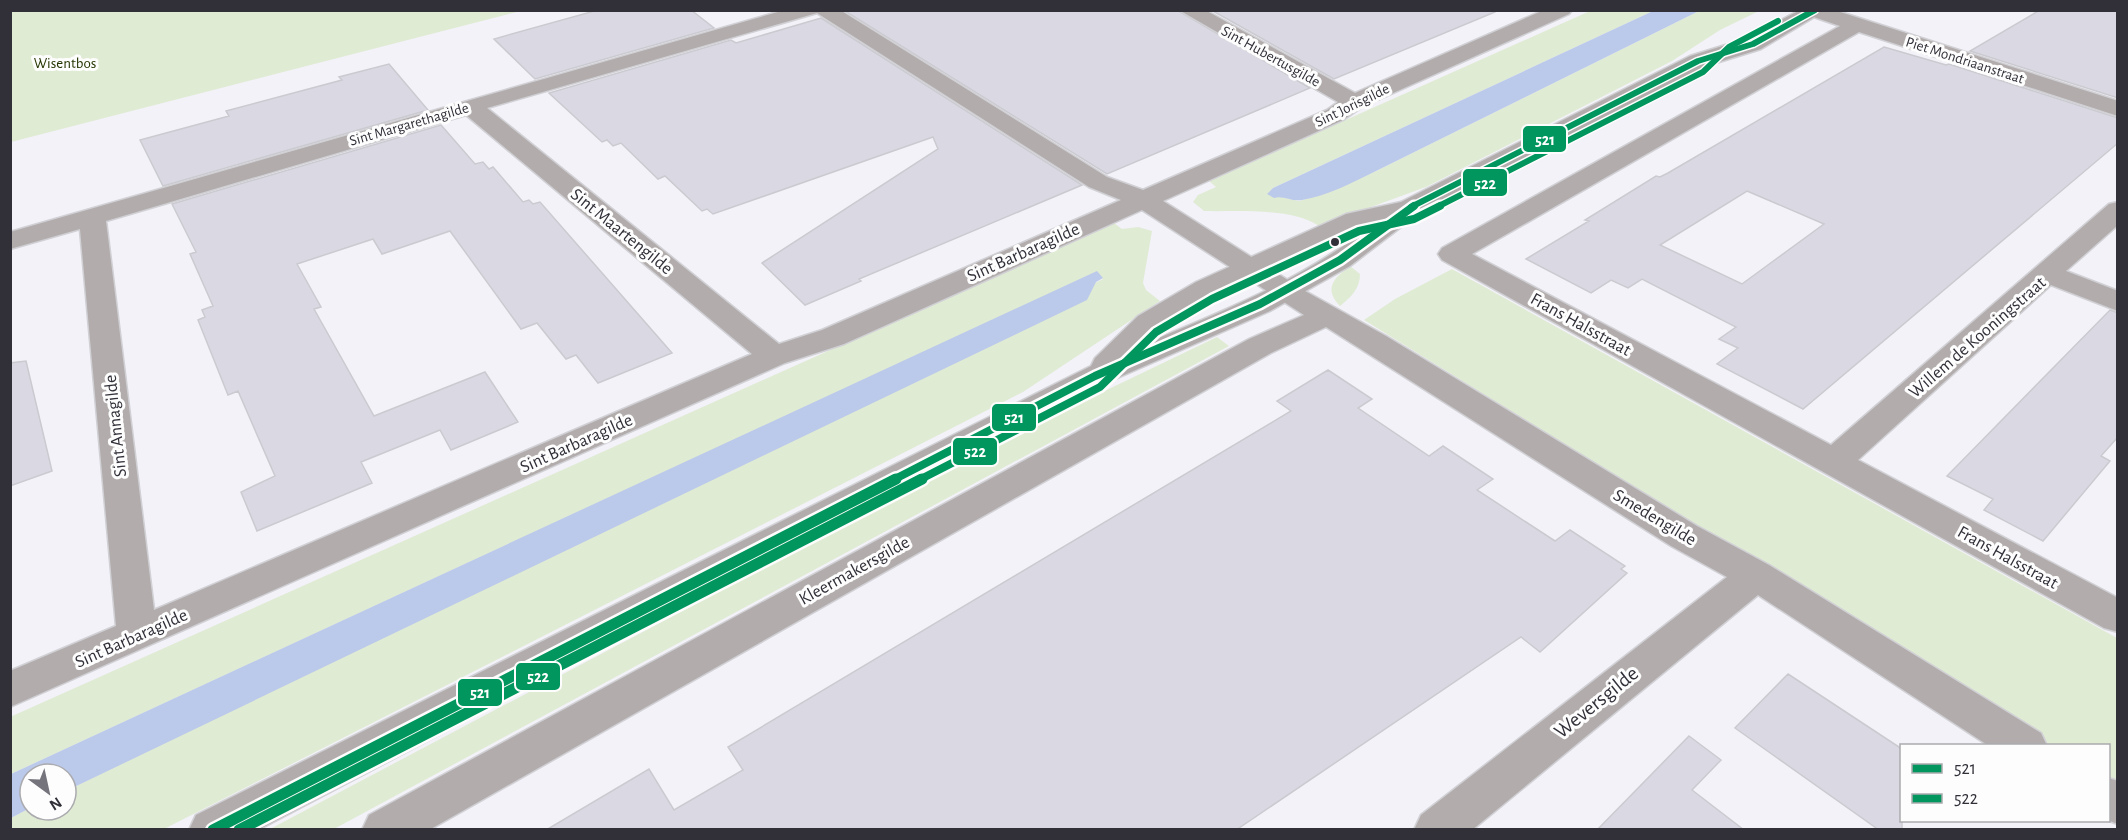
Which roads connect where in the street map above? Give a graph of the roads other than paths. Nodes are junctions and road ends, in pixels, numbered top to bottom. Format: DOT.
graph roads {
  1 [pos="809,10"];
  2 [pos="825,10"];
  3 [pos="1189,10"];
  4 [pos="1562,10"];
  5 [pos="1772,10"];
  6 [pos="1814,11"];
  7 [pos="1856,25"];
  8 [pos="1698,61"];
  9 [pos="1354,102"];
  10 [pos="470,106"];
  11 [pos="2118,109"];
  12 [pos="1143,199"];
  13 [pos="1409,208"];
  14 [pos="2118,210"];
  15 [pos="92,217"];
  16 [pos="10,242"];
  17 [pos="1249,267"];
  18 [pos="2048,274"];
  19 [pos="1284,290"];
  20 [pos="2118,302"];
  21 [pos="1326,316"];
  22 [pos="774,356"];
  23 [pos="1095,376"];
  24 [pos="1834,462"];
  25 [pos="1756,575"];
  26 [pos="2118,617"];
  27 [pos="137,635"];
  28 [pos="10,690"];
  29 [pos="2023,744"];
  30 [pos="212,830"];
  31 [pos="386,830"];
  32 [pos="1437,830"];
  1 -- 10 [label="street, Sint Margarethagilde"];
  2 -- 12 [label="street, Smedengilde"];
  3 -- 9 [label="street, Sint Hubertusgilde"];
  4 -- 9 [label="street, Sint Jorisgilde"];
  5 -- 8 [label="street"];
  6 -- 7 [label="street, Piet Mondriaanstraat"];
  6 -- 8 [label="street"];
  7 -- 11 [label="street, Piet Mondriaanstraat"];
  7 -- 24 [label="street, Frans Halsstraat"];
  8 -- 13 [label="street"];
  9 -- 12 [label="street, Sint Jorisgilde"];
  10 -- 15 [label="street, Sint Margarethagilde"];
  10 -- 22 [label="street, Sint Maartengilde"];
  12 -- 17 [label="street, Smedengilde"];
  12 -- 22 [label="street, Sint Barbaragilde"];
  13 -- 17 [label="street"];
  13 -- 19 [label="street"];
  14 -- 18 [label="street, Willem de Kooningstraat"];
  15 -- 16 [label="street, Sint Margarethagilde"];
  15 -- 27 [label="street, Sint Annagilde"];
  17 -- 19 [label="street, Smedengilde"];
  17 -- 23 [label="street"];
  18 -- 20 [label="street"];
  18 -- 24 [label="street, Willem de Kooningstraat"];
  19 -- 21 [label="street, Smedengilde"];
  19 -- 23 [label="street"];
  21 -- 25 [label="street, Smedengilde"];
  21 -- 31 [label="street, Kleermakersgilde"];
  22 -- 27 [label="street, Sint Barbaragilde"];
  23 -- 30 [label="street"];
  24 -- 26 [label="street, Frans Halsstraat"];
  25 -- 29 [label="street, Smedengilde"];
  25 -- 32 [label="street, Weversgilde"];
  27 -- 28 [label="street, Sint Barbaragilde"];
}
